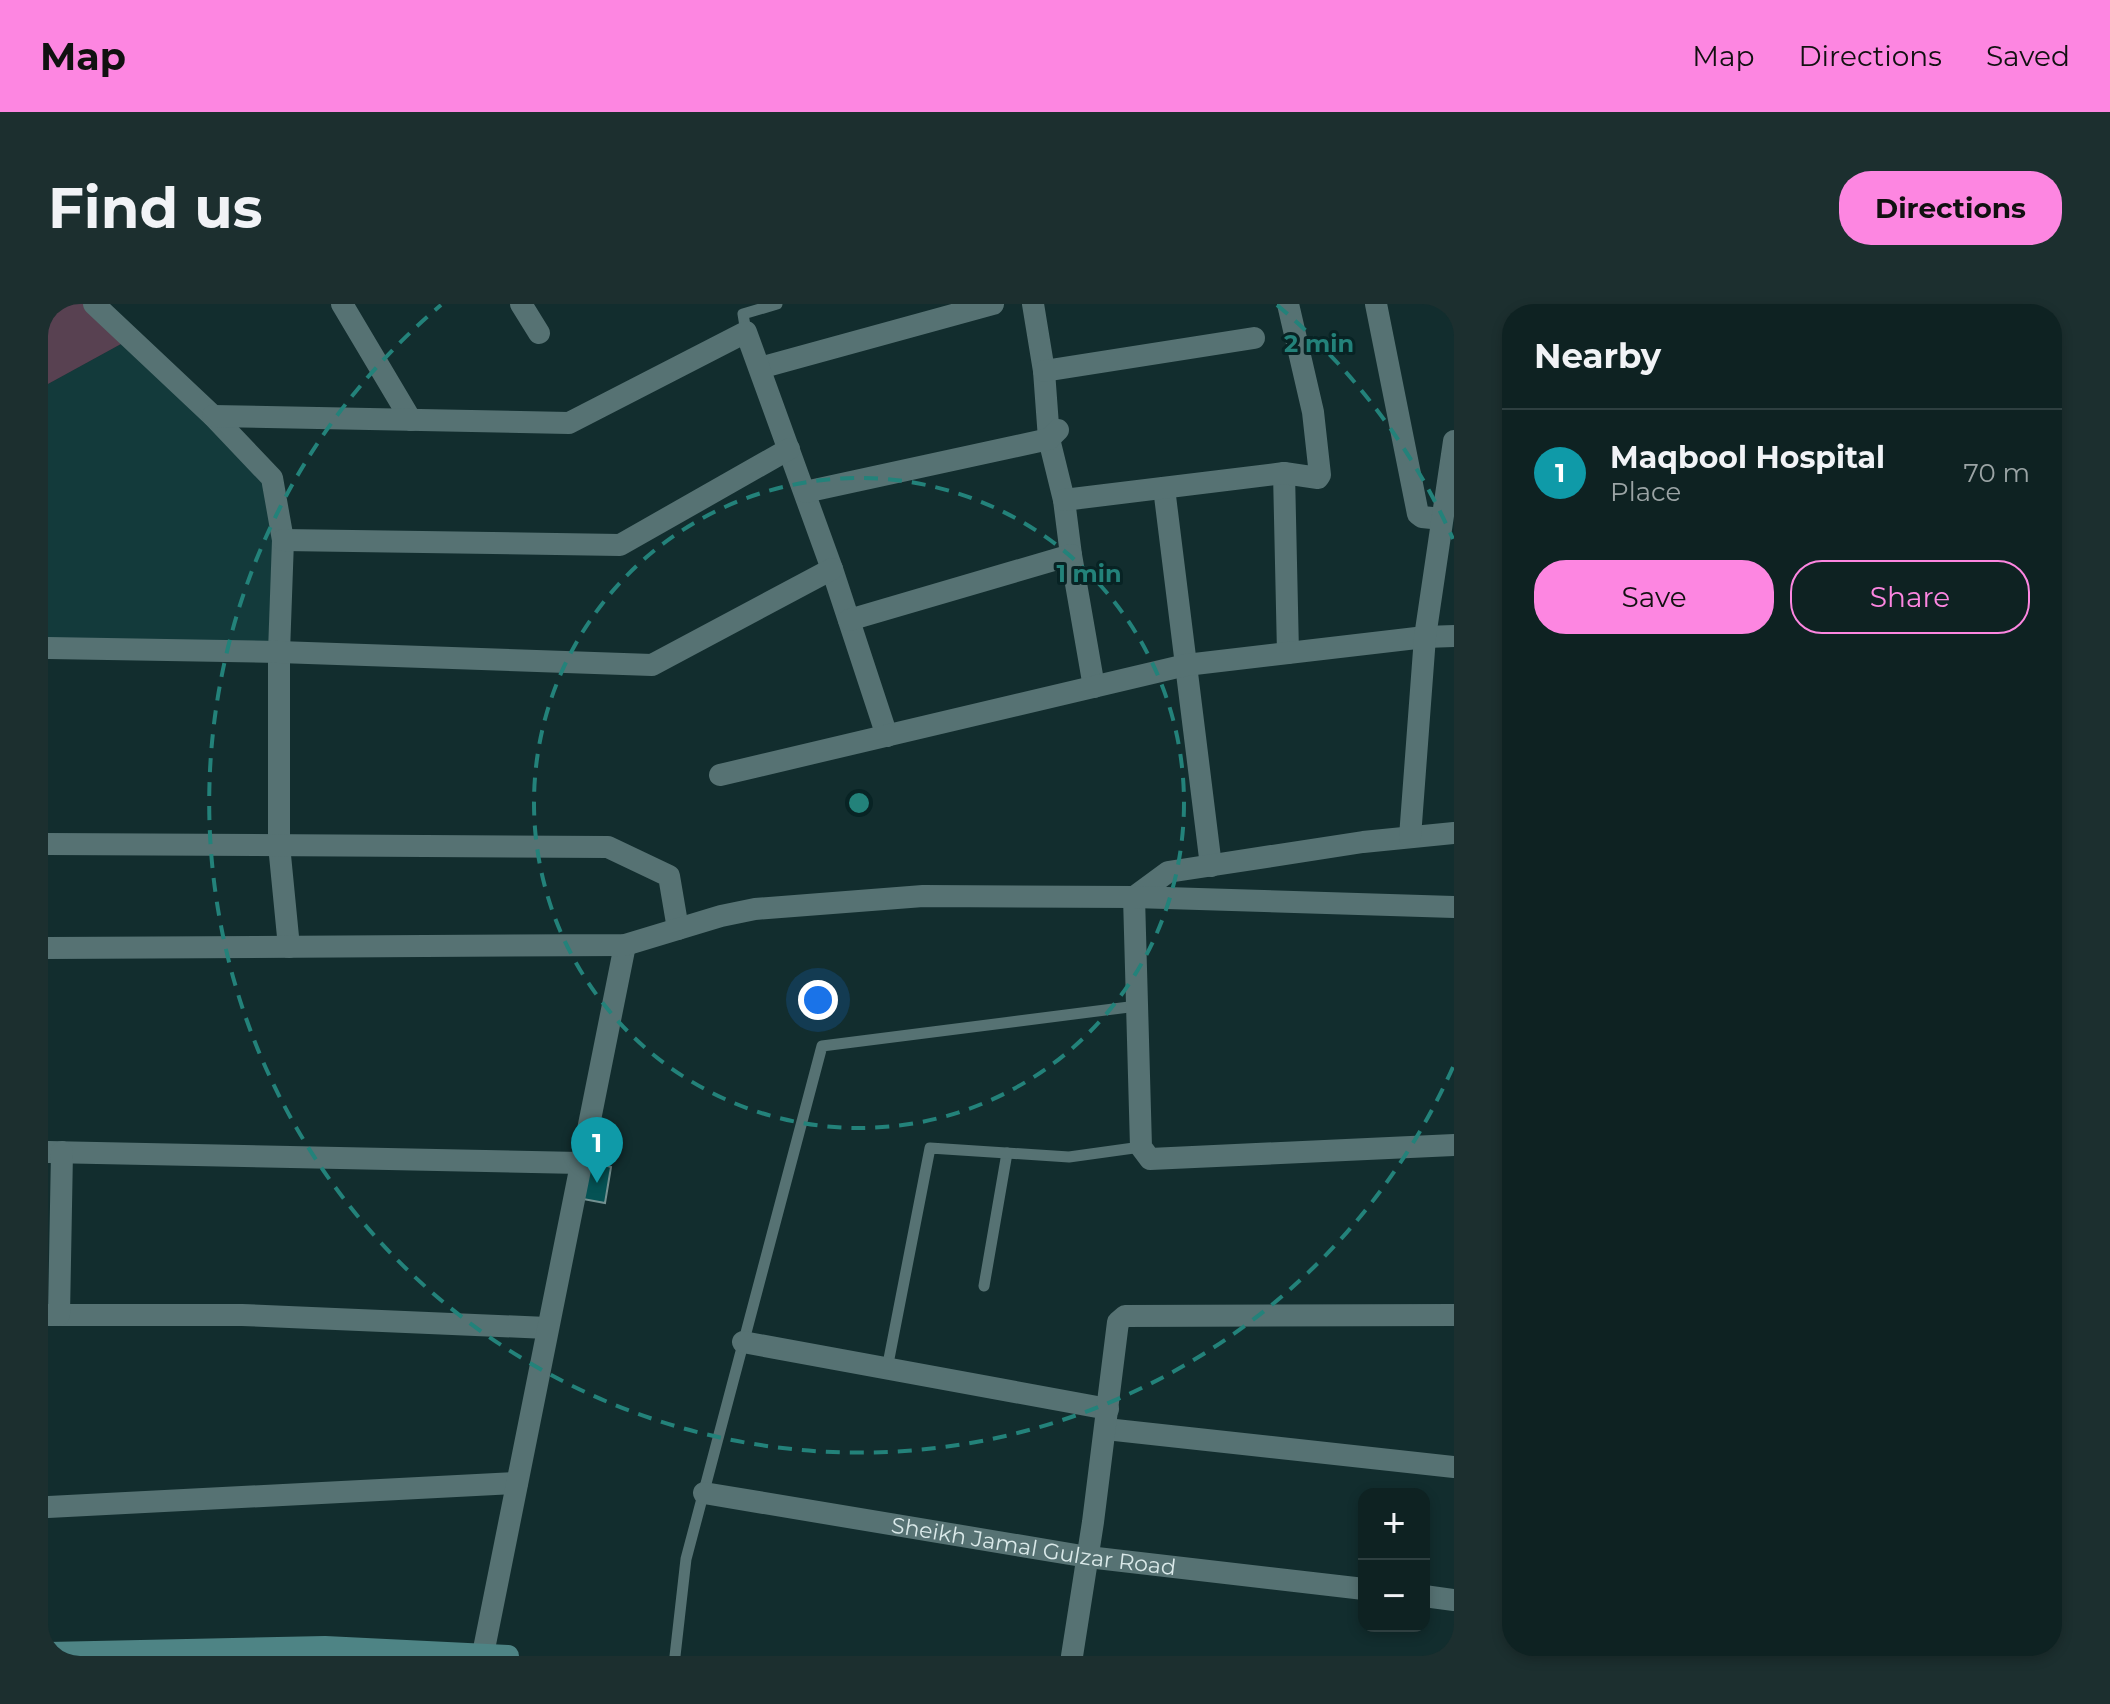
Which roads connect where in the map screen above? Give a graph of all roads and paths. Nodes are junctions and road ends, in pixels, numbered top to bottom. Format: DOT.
graph roads {
  1 [pos="94,304"];
  2 [pos="342,304"];
  3 [pos="521,304"];
  4 [pos="777,304"];
  5 [pos="993,304"];
  6 [pos="1033,304"];
  7 [pos="1288,304"];
  8 [pos="1376,304"];
  9 [pos="746,332"];
  10 [pos="539,333"];
  11 [pos="1254,338"];
  12 [pos="760,368"];
  13 [pos="1044,371"];
  14 [pos="213,416"];
  15 [pos="411,420"];
  16 [pos="1054,434"];
  17 [pos="1454,441"];
  18 [pos="789,449"];
  19 [pos="1284,473"];
  20 [pos="1164,488"];
  21 [pos="805,492"];
  22 [pos="1064,500"];
  23 [pos="1442,519"];
  24 [pos="283,540"];
  25 [pos="1071,555"];
  26 [pos="832,569"];
  27 [pos="849,620"];
  28 [pos="1454,636"];
  29 [pos="1425,637"];
  30 [pos="48,648"];
  31 [pos="279,652"];
  32 [pos="1288,653"];
  33 [pos="1186,665"];
  34 [pos="1094,687"];
  35 [pos="887,736"];
  36 [pos="720,775"];
  37 [pos="1454,833"];
  38 [pos="1410,837"];
  39 [pos="48,844"];
  40 [pos="279,845"];
  41 [pos="1211,866"];
  42 [pos="1134,897"];
  43 [pos="1454,907"];
  44 [pos="678,929"];
  45 [pos="625,945"];
  46 [pos="289,947"];
  47 [pos="48,948"];
  48 [pos="1137,1006"];
  49 [pos="1454,1145"];
  50 [pos="1141,1147"];
  51 [pos="55,1152"];
  52 [pos="1007,1153"];
  53 [pos="580,1163"];
  54 [pos="984,1286"];
  55 [pos="54,1315"];
  56 [pos="1454,1315"];
  57 [pos="547,1328"];
  58 [pos="743,1342"];
  59 [pos="887,1369"];
  60 [pos="1107,1419"];
  61 [pos="1454,1467"];
  62 [pos="517,1483"];
  63 [pos="704,1493"];
  64 [pos="48,1507"];
  65 [pos="1088,1557"];
  66 [pos="1358,1588"];
  67 [pos="1430,1597"];
  68 [pos="1454,1600"];
  69 [pos="325,1652"];
  70 [pos="48,1653"];
  71 [pos="483,1654"];
  72 [pos="508,1656"];
  73 [pos="675,1656"];
  74 [pos="1072,1656"];
  1 -- 14 [label="street"];
  2 -- 15 [label="street"];
  3 -- 10 [label="street"];
  4 -- 9 [label="lane"];
  5 -- 12 [label="street"];
  6 -- 13 [label="street"];
  7 -- 19 [label="street"];
  8 -- 23 [label="street"];
  9 -- 12 [label="street"];
  9 -- 15 [label="street"];
  11 -- 13 [label="street"];
  12 -- 18 [label="street"];
  13 -- 16 [label="street"];
  14 -- 15 [label="street"];
  14 -- 24 [label="street"];
  16 -- 21 [label="street"];
  16 -- 22 [label="street"];
  17 -- 23 [label="street"];
  18 -- 21 [label="street"];
  18 -- 24 [label="street"];
  19 -- 20 [label="street"];
  19 -- 32 [label="street"];
  20 -- 22 [label="street"];
  20 -- 33 [label="street"];
  21 -- 26 [label="street"];
  22 -- 25 [label="street"];
  23 -- 29 [label="street"];
  24 -- 31 [label="street"];
  25 -- 27 [label="street"];
  25 -- 34 [label="street"];
  26 -- 27 [label="street"];
  26 -- 31 [label="street"];
  27 -- 35 [label="street"];
  28 -- 29 [label="street"];
  29 -- 32 [label="street"];
  29 -- 38 [label="street"];
  30 -- 31 [label="street"];
  31 -- 40 [label="street"];
  32 -- 33 [label="street"];
  33 -- 34 [label="street"];
  33 -- 41 [label="street"];
  34 -- 35 [label="street"];
  35 -- 36 [label="street"];
  37 -- 38 [label="street"];
  38 -- 41 [label="street"];
  39 -- 40 [label="street"];
  40 -- 44 [label="street"];
  40 -- 46 [label="street"];
  41 -- 42 [label="street"];
  42 -- 43 [label="street"];
  42 -- 44 [label="street"];
  42 -- 48 [label="street"];
  44 -- 45 [label="street"];
  45 -- 46 [label="street"];
  45 -- 53 [label="street"];
  46 -- 47 [label="street"];
  48 -- 50 [label="street"];
  48 -- 58 [label="lane"];
  49 -- 50 [label="street"];
  50 -- 52 [label="lane"];
  51 -- 53 [label="street"];
  51 -- 55 [label="street"];
  52 -- 54 [label="lane"];
  52 -- 59 [label="lane"];
  53 -- 57 [label="street"];
  55 -- 57 [label="street"];
  56 -- 60 [label="street"];
  57 -- 62 [label="street"];
  58 -- 59 [label="street"];
  58 -- 63 [label="lane"];
  59 -- 60 [label="street"];
  60 -- 61 [label="street"];
  60 -- 65 [label="street"];
  62 -- 64 [label="street"];
  62 -- 71 [label="street"];
  63 -- 65 [label="street, Sheikh Jamal Gulzar Road"];
  63 -- 73 [label="lane"];
  65 -- 66 [label="street, Sheikh Jamal Gulzar Road"];
  65 -- 74 [label="street"];
  67 -- 68 [label="street"];
  69 -- 70 [label="main road"];
  69 -- 71 [label="main road"];
  71 -- 72 [label="main road"];
}
